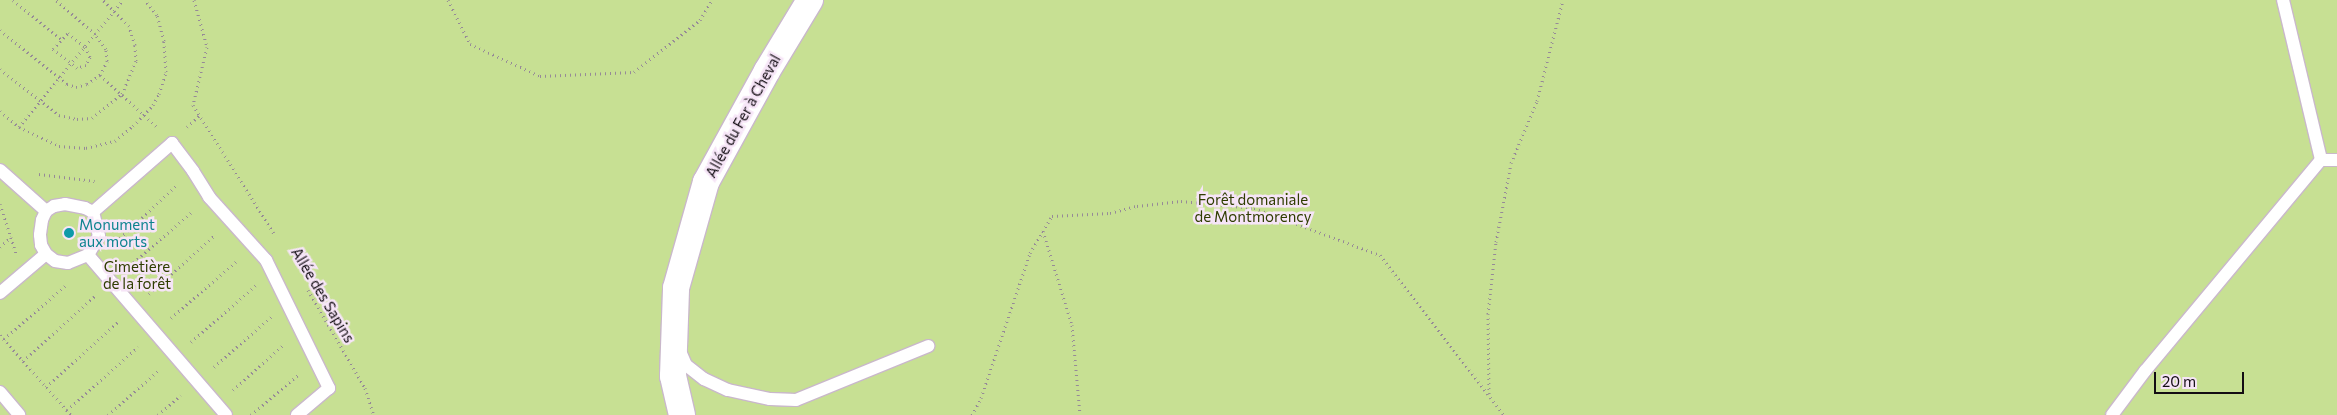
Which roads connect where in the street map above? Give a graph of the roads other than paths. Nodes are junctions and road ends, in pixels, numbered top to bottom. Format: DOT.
graph roads {
  1 [pos="810,0"];
  2 [pos="2283,0"];
  3 [pos="2321,160"];
  4 [pos="2337,160"];
  5 [pos="0,170"];
  6 [pos="46,211"];
  7 [pos="93,212"];
  8 [pos="46,254"];
  9 [pos="88,255"];
  10 [pos="0,293"];
  11 [pos="673,336"];
  12 [pos="928,346"];
  13 [pos="0,392"];
  14 [pos="19,415"];
  15 [pos="226,415"];
  16 [pos="297,415"];
  17 [pos="682,415"];
  18 [pos="2112,415"];
  1 -- 11 [label="street, Allée du Fer à Cheval"];
  2 -- 3 [label="lane"];
  3 -- 4 [label="lane"];
  3 -- 18 [label="lane"];
  5 -- 6 [label="lane"];
  6 -- 7 [label="lane"];
  6 -- 8 [label="lane"];
  7 -- 9 [label="lane"];
  7 -- 16 [label="lane"];
  8 -- 9 [label="lane"];
  8 -- 10 [label="lane"];
  9 -- 15 [label="lane"];
  11 -- 12 [label="lane"];
  11 -- 17 [label="street, Allée du Fer à Cheval"];
  13 -- 14 [label="lane"];
}
